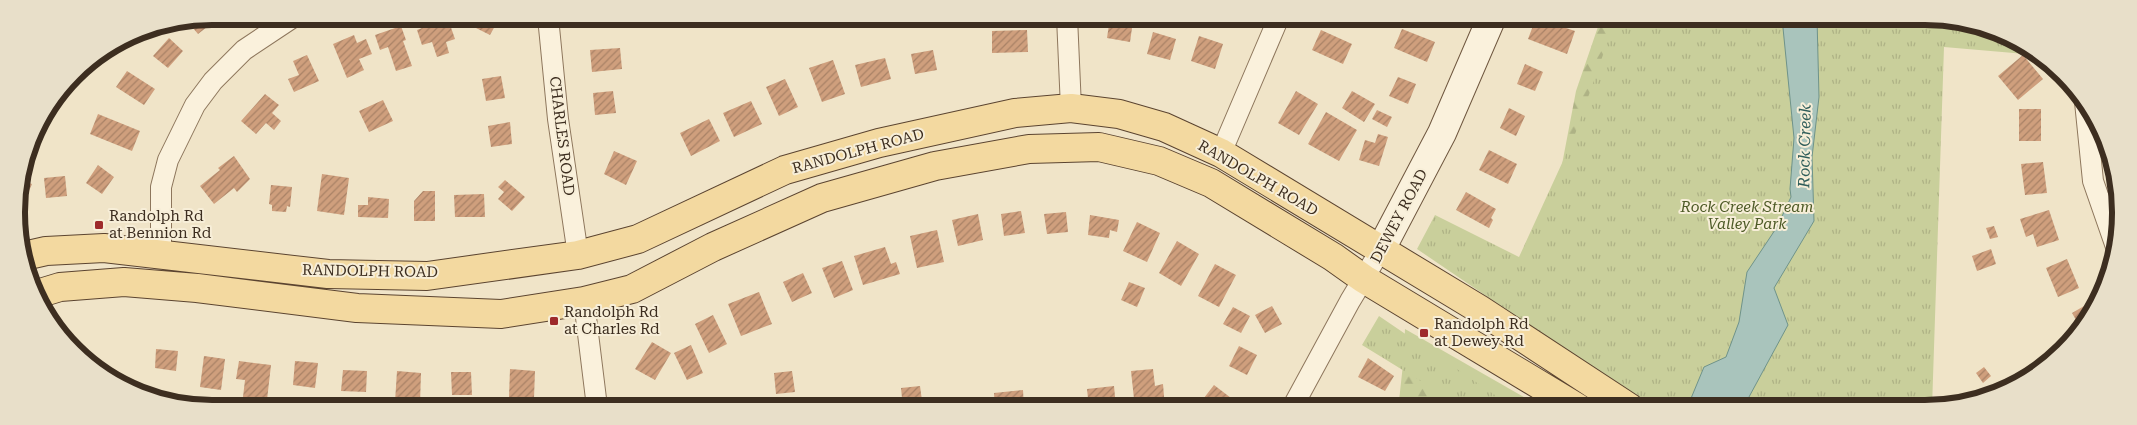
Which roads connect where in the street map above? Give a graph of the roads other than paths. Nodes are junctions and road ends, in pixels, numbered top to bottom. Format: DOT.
graph roads {
  1 [pos="282,25"];
  2 [pos="549,25"];
  3 [pos="1067,25"];
  4 [pos="1276,25"];
  5 [pos="1489,25"];
  6 [pos="1071,108"];
  7 [pos="2086,117"];
  8 [pos="1221,153"];
  9 [pos="2111,232"];
  10 [pos="1380,251"];
  11 [pos="161,253"];
  12 [pos="30,255"];
  13 [pos="578,255"];
  14 [pos="1364,279"];
  15 [pos="43,292"];
  16 [pos="584,301"];
  17 [pos="596,400"];
  18 [pos="1296,400"];
  19 [pos="1565,400"];
  20 [pos="1618,400"];
  1 -- 11 [label="street"];
  2 -- 13 [label="street, CHARLES ROAD"];
  3 -- 6 [label="street"];
  4 -- 8 [label="street"];
  5 -- 10 [label="street, DEWEY ROAD"];
  6 -- 8 [label="main road, RANDOLPH ROAD"];
  6 -- 13 [label="main road, RANDOLPH ROAD"];
  7 -- 9 [label="street"];
  8 -- 10 [label="main road, RANDOLPH ROAD"];
  10 -- 14 [label="street, DEWEY ROAD"];
  10 -- 20 [label="main road, RANDOLPH ROAD"];
  11 -- 12 [label="main road, RANDOLPH ROAD"];
  11 -- 13 [label="main road, RANDOLPH ROAD"];
  14 -- 16 [label="main road, RANDOLPH ROAD"];
  14 -- 18 [label="street, DEWEY ROAD"];
  14 -- 19 [label="main road, RANDOLPH ROAD"];
  15 -- 16 [label="main road, RANDOLPH ROAD"];
  16 -- 17 [label="street"];
}
